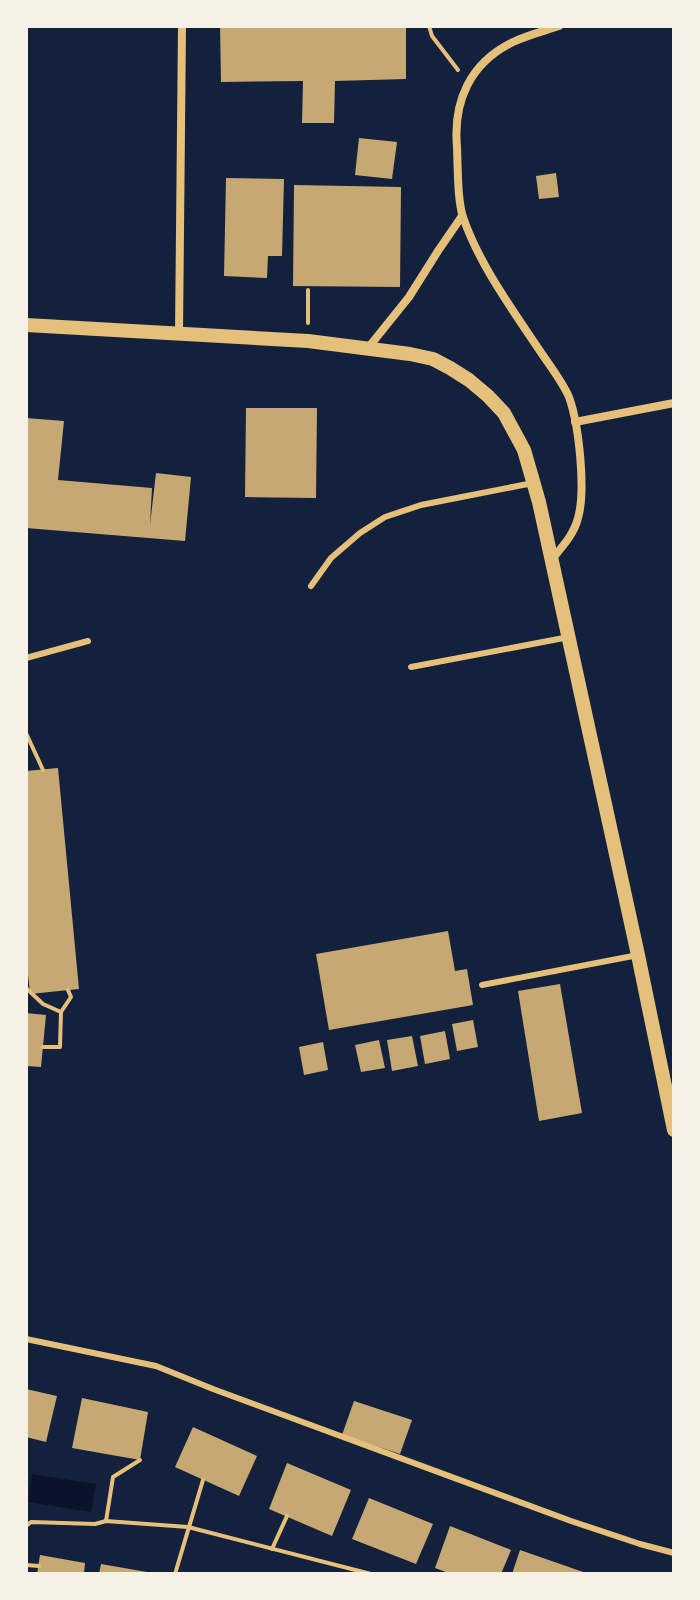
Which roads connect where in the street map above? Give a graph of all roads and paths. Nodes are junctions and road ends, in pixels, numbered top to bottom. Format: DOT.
graph roads {
  1 [pos="182,26"];
  2 [pos="429,26"];
  3 [pos="559,26"];
  4 [pos="468,83"];
  5 [pos="462,216"];
  6 [pos="308,290"];
  7 [pos="26,325"];
  8 [pos="179,333"];
  9 [pos="308,341"];
  10 [pos="368,348"];
  11 [pos="674,403"];
  12 [pos="575,422"];
  13 [pos="533,483"];
  14 [pos="552,559"];
  15 [pos="311,586"];
  16 [pos="569,637"];
  17 [pos="88,641"];
  18 [pos="26,658"];
  19 [pos="411,667"];
  20 [pos="26,733"];
  21 [pos="43,770"];
  22 [pos="638,955"];
  23 [pos="482,985"];
  24 [pos="26,988"];
  25 [pos="68,990"];
  26 [pos="61,1012"];
  27 [pos="43,1047"];
  28 [pos="674,1130"];
  29 [pos="26,1339"];
  30 [pos="140,1460"];
  31 [pos="203,1480"];
  32 [pos="26,1516"];
  33 [pos="287,1516"];
  34 [pos="106,1521"];
  35 [pos="28,1524"];
  36 [pos="188,1527"];
  37 [pos="272,1549"];
  38 [pos="674,1553"];
  39 [pos="26,1565"];
  40 [pos="39,1566"];
  41 [pos="346,1571"];
  42 [pos="175,1574"];
  43 [pos="371,1574"];
  1 -- 8 [label="street"];
  2 -- 4 [label="path"];
  3 -- 4 [label="street"];
  4 -- 5 [label="street"];
  5 -- 10 [label="street"];
  5 -- 12 [label="street"];
  6 -- 9 [label="path"];
  7 -- 8 [label="street"];
  8 -- 9 [label="street"];
  9 -- 10 [label="street"];
  10 -- 13 [label="street"];
  11 -- 12 [label="street"];
  12 -- 14 [label="street"];
  13 -- 14 [label="street"];
  13 -- 15 [label="lane"];
  14 -- 16 [label="street"];
  16 -- 19 [label="lane"];
  16 -- 22 [label="street"];
  17 -- 18 [label="lane"];
  20 -- 21 [label="path"];
  22 -- 23 [label="lane"];
  22 -- 28 [label="street"];
  24 -- 26 [label="path"];
  25 -- 26 [label="path"];
  26 -- 27 [label="path"];
  29 -- 38 [label="lane"];
  30 -- 34 [label="path"];
  31 -- 36 [label="path"];
  32 -- 35 [label="path"];
  33 -- 37 [label="path"];
  34 -- 35 [label="path"];
  34 -- 36 [label="path"];
  36 -- 37 [label="path"];
  36 -- 42 [label="path"];
  37 -- 41 [label="path"];
  39 -- 40 [label="path"];
  41 -- 43 [label="path"];
}
